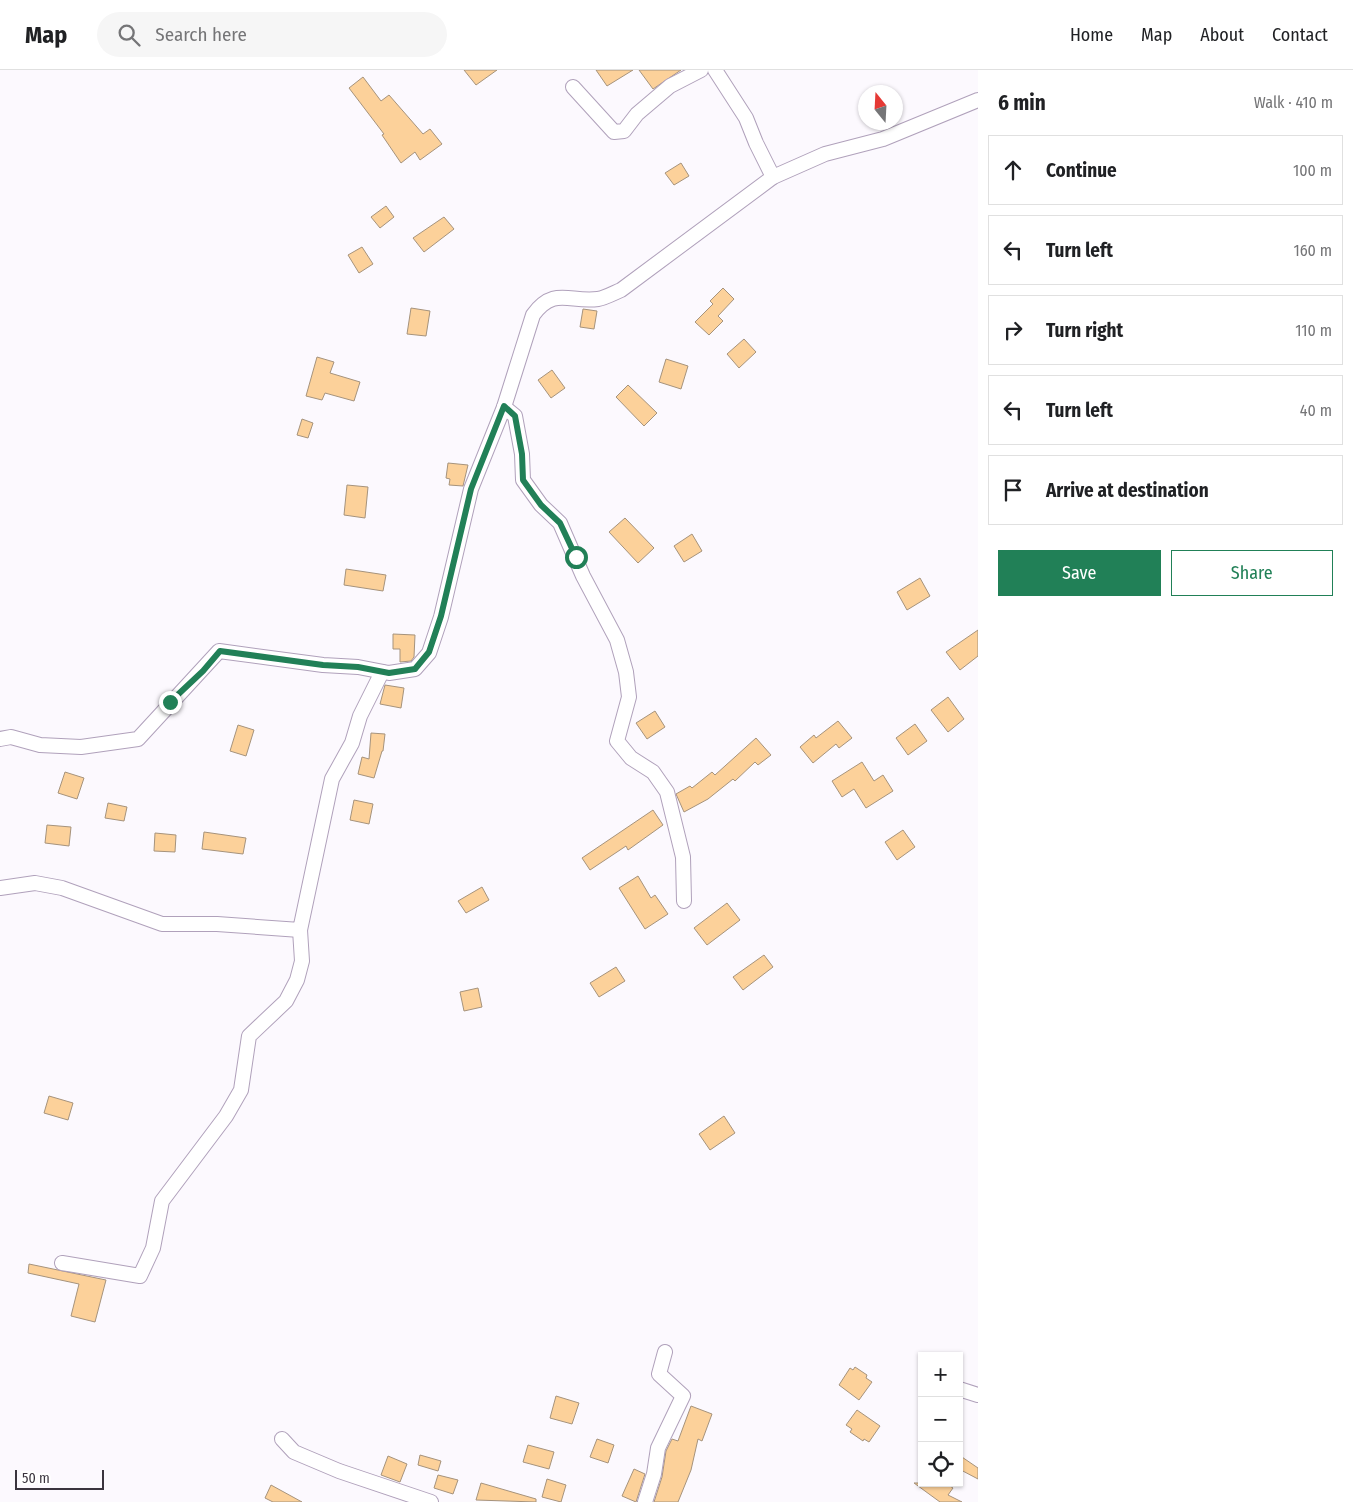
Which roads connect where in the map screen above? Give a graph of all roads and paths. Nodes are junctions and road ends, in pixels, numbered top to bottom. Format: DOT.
graph roads {
  1 [pos="701,70"];
  2 [pos="715,70"];
  3 [pos="573,87"];
  4 [pos="978,100"];
  5 [pos="773,177"];
  6 [pos="504,406"];
  7 [pos="382,672"];
  8 [pos="0,739"];
  9 [pos="0,888"];
  10 [pos="684,901"];
  11 [pos="300,930"];
  12 [pos="62,1263"];
  13 [pos="665,1352"];
  14 [pos="963,1390"];
  15 [pos="978,1395"];
  16 [pos="282,1439"];
  17 [pos="432,1502"];
  18 [pos="645,1502"];
  1 -- 3 [label="street"];
  2 -- 5 [label="street"];
  4 -- 5 [label="street"];
  5 -- 6 [label="street"];
  6 -- 7 [label="street"];
  6 -- 10 [label="street"];
  7 -- 8 [label="street"];
  7 -- 11 [label="street"];
  9 -- 11 [label="street"];
  11 -- 12 [label="street"];
  13 -- 18 [label="street"];
  14 -- 15 [label="street"];
  16 -- 17 [label="street"];
}
